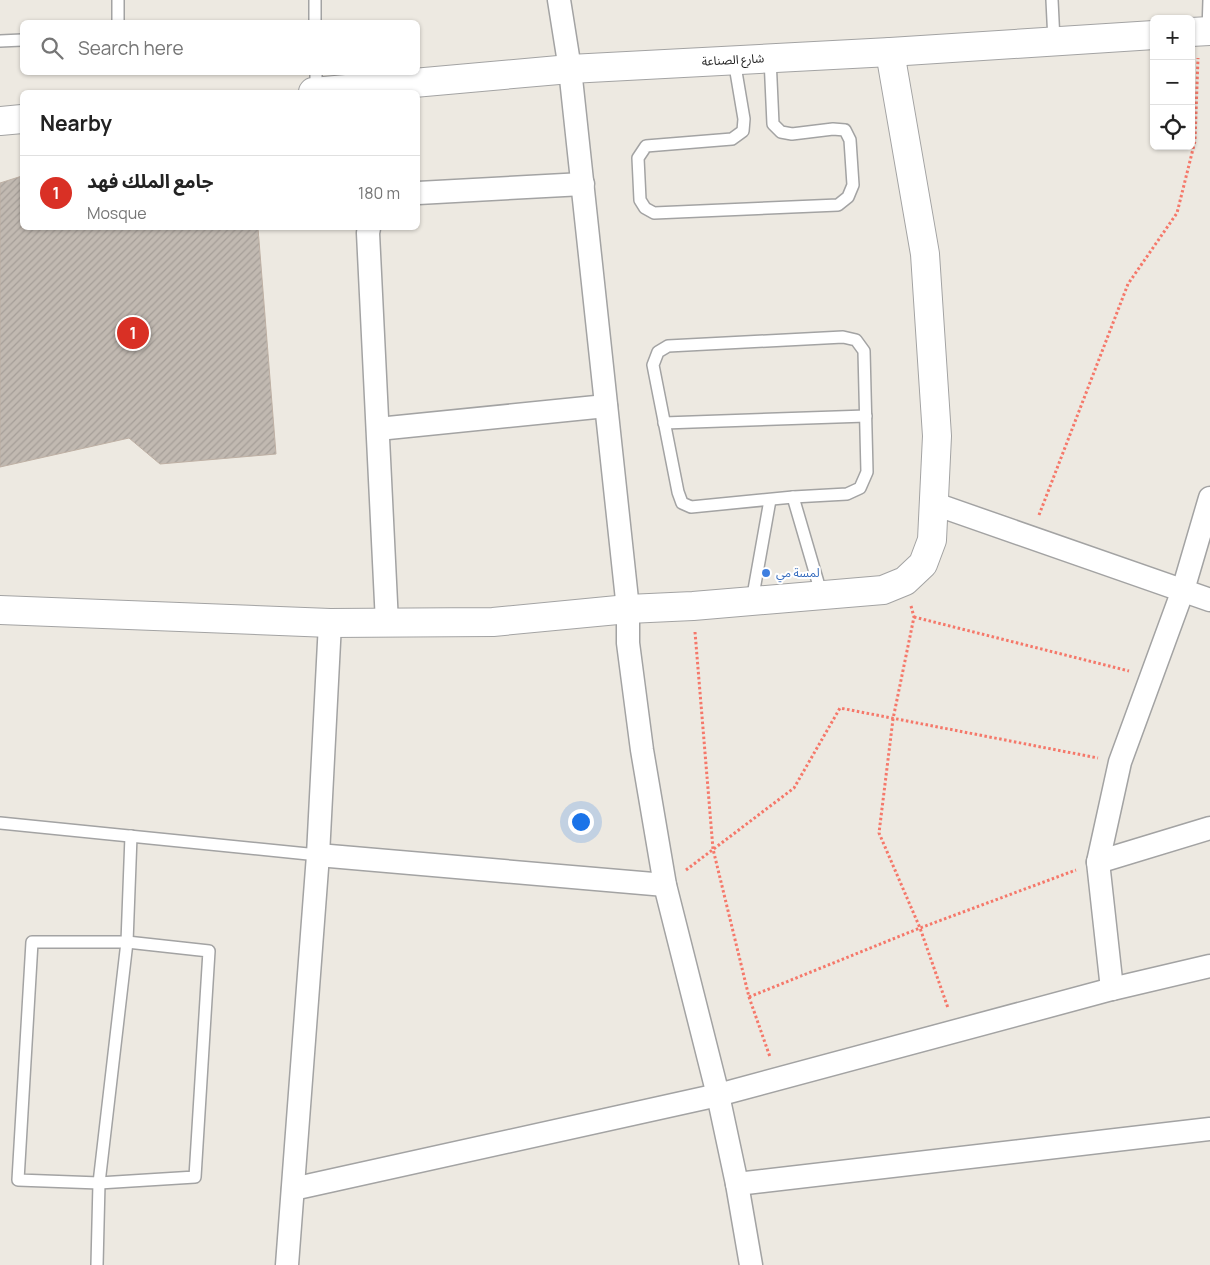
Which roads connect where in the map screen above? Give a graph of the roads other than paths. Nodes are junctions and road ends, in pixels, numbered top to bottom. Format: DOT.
graph roads {
  1 [pos="118,0"];
  2 [pos="315,0"];
  3 [pos="559,0"];
  4 [pos="1052,0"];
  5 [pos="1209,0"];
  6 [pos="118,20"];
  7 [pos="316,20"];
  8 [pos="1202,32"];
  9 [pos="1150,35"];
  10 [pos="20,40"];
  11 [pos="0,41"];
  12 [pos="1054,41"];
  13 [pos="890,52"];
  14 [pos="770,58"];
  15 [pos="734,60"];
  16 [pos="570,69"];
  17 [pos="316,75"];
  18 [pos="314,90"];
  19 [pos="336,90"];
  20 [pos="20,119"];
  21 [pos="0,121"];
  22 [pos="583,184"];
  23 [pos="420,194"];
  24 [pos="369,230"];
  25 [pos="606,406"];
  26 [pos="866,416"];
  27 [pos="664,423"];
  28 [pos="378,429"];
  29 [pos="793,497"];
  30 [pos="1210,498"];
  31 [pos="770,500"];
  32 [pos="935,504"];
  33 [pos="1183,590"];
  34 [pos="822,596"];
  35 [pos="1210,600"];
  36 [pos="752,602"];
  37 [pos="628,609"];
  38 [pos="0,610"];
  39 [pos="330,623"];
  40 [pos="387,623"];
  41 [pos="0,823"];
  42 [pos="1210,828"];
  43 [pos="131,836"];
  44 [pos="318,855"];
  45 [pos="1098,862"];
  46 [pos="665,886"];
  47 [pos="127,942"];
  48 [pos="1210,966"];
  49 [pos="1112,989"];
  50 [pos="718,1095"];
  51 [pos="1210,1129"];
  52 [pos="99,1182"];
  53 [pos="737,1184"];
  54 [pos="293,1189"];
  55 [pos="97,1265"];
  56 [pos="287,1265"];
  57 [pos="752,1265"];
  1 -- 6 [label="lane"];
  2 -- 7 [label="lane"];
  3 -- 16 [label="street"];
  4 -- 12 [label="lane"];
  5 -- 8 [label="lane"];
  9 -- 12 [label="street, شارع الصناعة"];
  10 -- 11 [label="lane"];
  12 -- 13 [label="street, شارع الصناعة"];
  13 -- 14 [label="street, شارع الصناعة"];
  13 -- 32 [label="street"];
  14 -- 15 [label="street, شارع الصناعة"];
  14 -- 15 [label="lane"];
  15 -- 16 [label="street, شارع الصناعة"];
  16 -- 19 [label="street, شارع الصناعة"];
  16 -- 22 [label="street"];
  17 -- 18 [label="lane"];
  20 -- 21 [label="street"];
  22 -- 23 [label="street"];
  22 -- 25 [label="street"];
  24 -- 28 [label="street"];
  25 -- 28 [label="street"];
  25 -- 37 [label="street"];
  26 -- 27 [label="lane"];
  26 -- 27 [label="lane"];
  26 -- 29 [label="lane"];
  27 -- 31 [label="lane"];
  28 -- 40 [label="street"];
  29 -- 31 [label="lane"];
  29 -- 34 [label="lane"];
  30 -- 33 [label="street"];
  31 -- 36 [label="lane"];
  32 -- 33 [label="street"];
  32 -- 34 [label="street"];
  33 -- 35 [label="street"];
  33 -- 45 [label="street"];
  34 -- 36 [label="street"];
  36 -- 37 [label="street"];
  37 -- 40 [label="street"];
  37 -- 46 [label="street"];
  38 -- 39 [label="street"];
  39 -- 40 [label="street"];
  39 -- 44 [label="street"];
  41 -- 43 [label="lane"];
  42 -- 45 [label="street"];
  43 -- 44 [label="lane"];
  43 -- 47 [label="lane"];
  44 -- 46 [label="street"];
  44 -- 54 [label="street"];
  45 -- 49 [label="street"];
  46 -- 50 [label="street"];
  47 -- 52 [label="lane"];
  47 -- 52 [label="lane"];
  47 -- 52 [label="lane"];
  48 -- 49 [label="street"];
  49 -- 50 [label="street"];
  50 -- 53 [label="street"];
  50 -- 54 [label="street"];
  51 -- 53 [label="street"];
  52 -- 55 [label="lane"];
  53 -- 57 [label="street"];
  54 -- 56 [label="street"];
}
